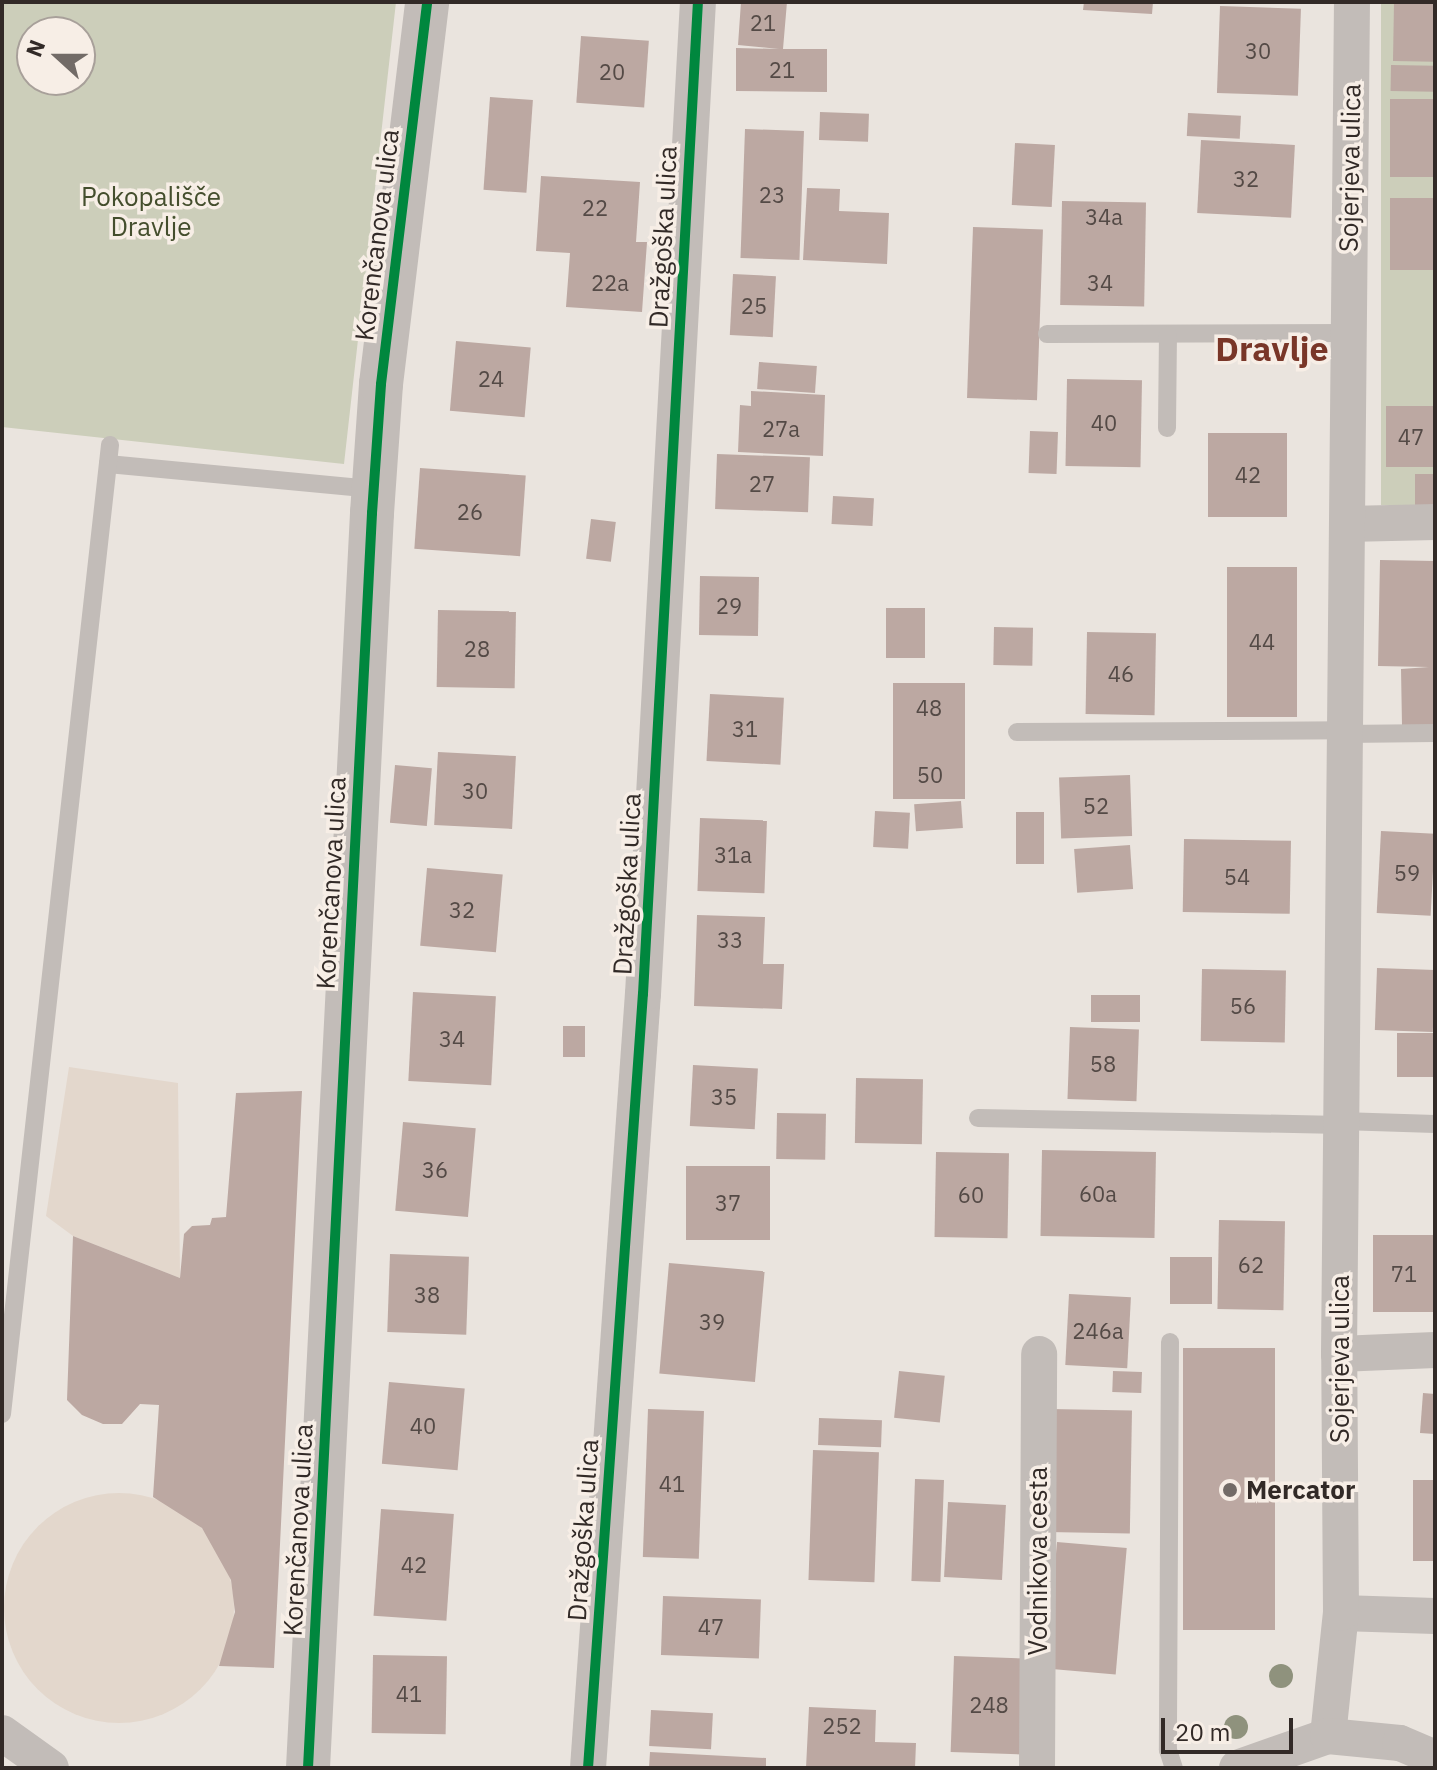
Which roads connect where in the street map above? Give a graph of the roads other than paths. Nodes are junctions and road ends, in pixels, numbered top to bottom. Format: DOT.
graph roads {
  1 [pos="427,2"];
  2 [pos="698,2"];
  3 [pos="1352,2"];
  4 [pos="1348,333"];
  5 [pos="1047,334"];
  6 [pos="1168,335"];
  7 [pos="1167,428"];
  8 [pos="110,445"];
  9 [pos="108,464"];
  10 [pos="374,489"];
  11 [pos="1435,522"];
  12 [pos="1347,524"];
  13 [pos="1017,732"];
  14 [pos="1345,732"];
  15 [pos="1435,733"];
  16 [pos="978,1118"];
  17 [pos="1341,1123"];
  18 [pos="1435,1124"];
  19 [pos="1170,1342"];
  20 [pos="1435,1350"];
  21 [pos="1039,1354"];
  22 [pos="1339,1354"];
  23 [pos="2,1414"];
  24 [pos="1341,1613"];
  25 [pos="1435,1616"];
  26 [pos="2,1733"];
  27 [pos="1328,1736"];
  28 [pos="1435,1758"];
  29 [pos="51,1768"];
  30 [pos="308,1768"];
  31 [pos="588,1768"];
  32 [pos="1037,1768"];
  33 [pos="1174,1768"];
  34 [pos="1237,1768"];
  1 -- 10 [label="street, Korenčanova ulica"];
  2 -- 31 [label="street, Dražgoška ulica"];
  3 -- 4 [label="street, Sojerjeva ulica"];
  4 -- 6 [label="lane"];
  4 -- 12 [label="street, Sojerjeva ulica"];
  5 -- 6 [label="lane"];
  6 -- 7 [label="lane"];
  8 -- 9 [label="lane"];
  9 -- 10 [label="lane"];
  9 -- 23 [label="lane"];
  10 -- 30 [label="street, Korenčanova ulica"];
  11 -- 12 [label="street"];
  12 -- 14 [label="street, Sojerjeva ulica"];
  13 -- 14 [label="lane"];
  14 -- 15 [label="lane"];
  14 -- 17 [label="street, Sojerjeva ulica"];
  16 -- 17 [label="lane"];
  17 -- 18 [label="lane"];
  17 -- 22 [label="street, Sojerjeva ulica"];
  19 -- 33 [label="lane"];
  20 -- 22 [label="street"];
  21 -- 32 [label="street, Vodnikova cesta"];
  22 -- 24 [label="street, Sojerjeva ulica"];
  24 -- 25 [label="street"];
  24 -- 27 [label="street, Sojerjeva ulica"];
  26 -- 29 [label="street"];
  27 -- 28 [label="street"];
  27 -- 34 [label="street"];
}
